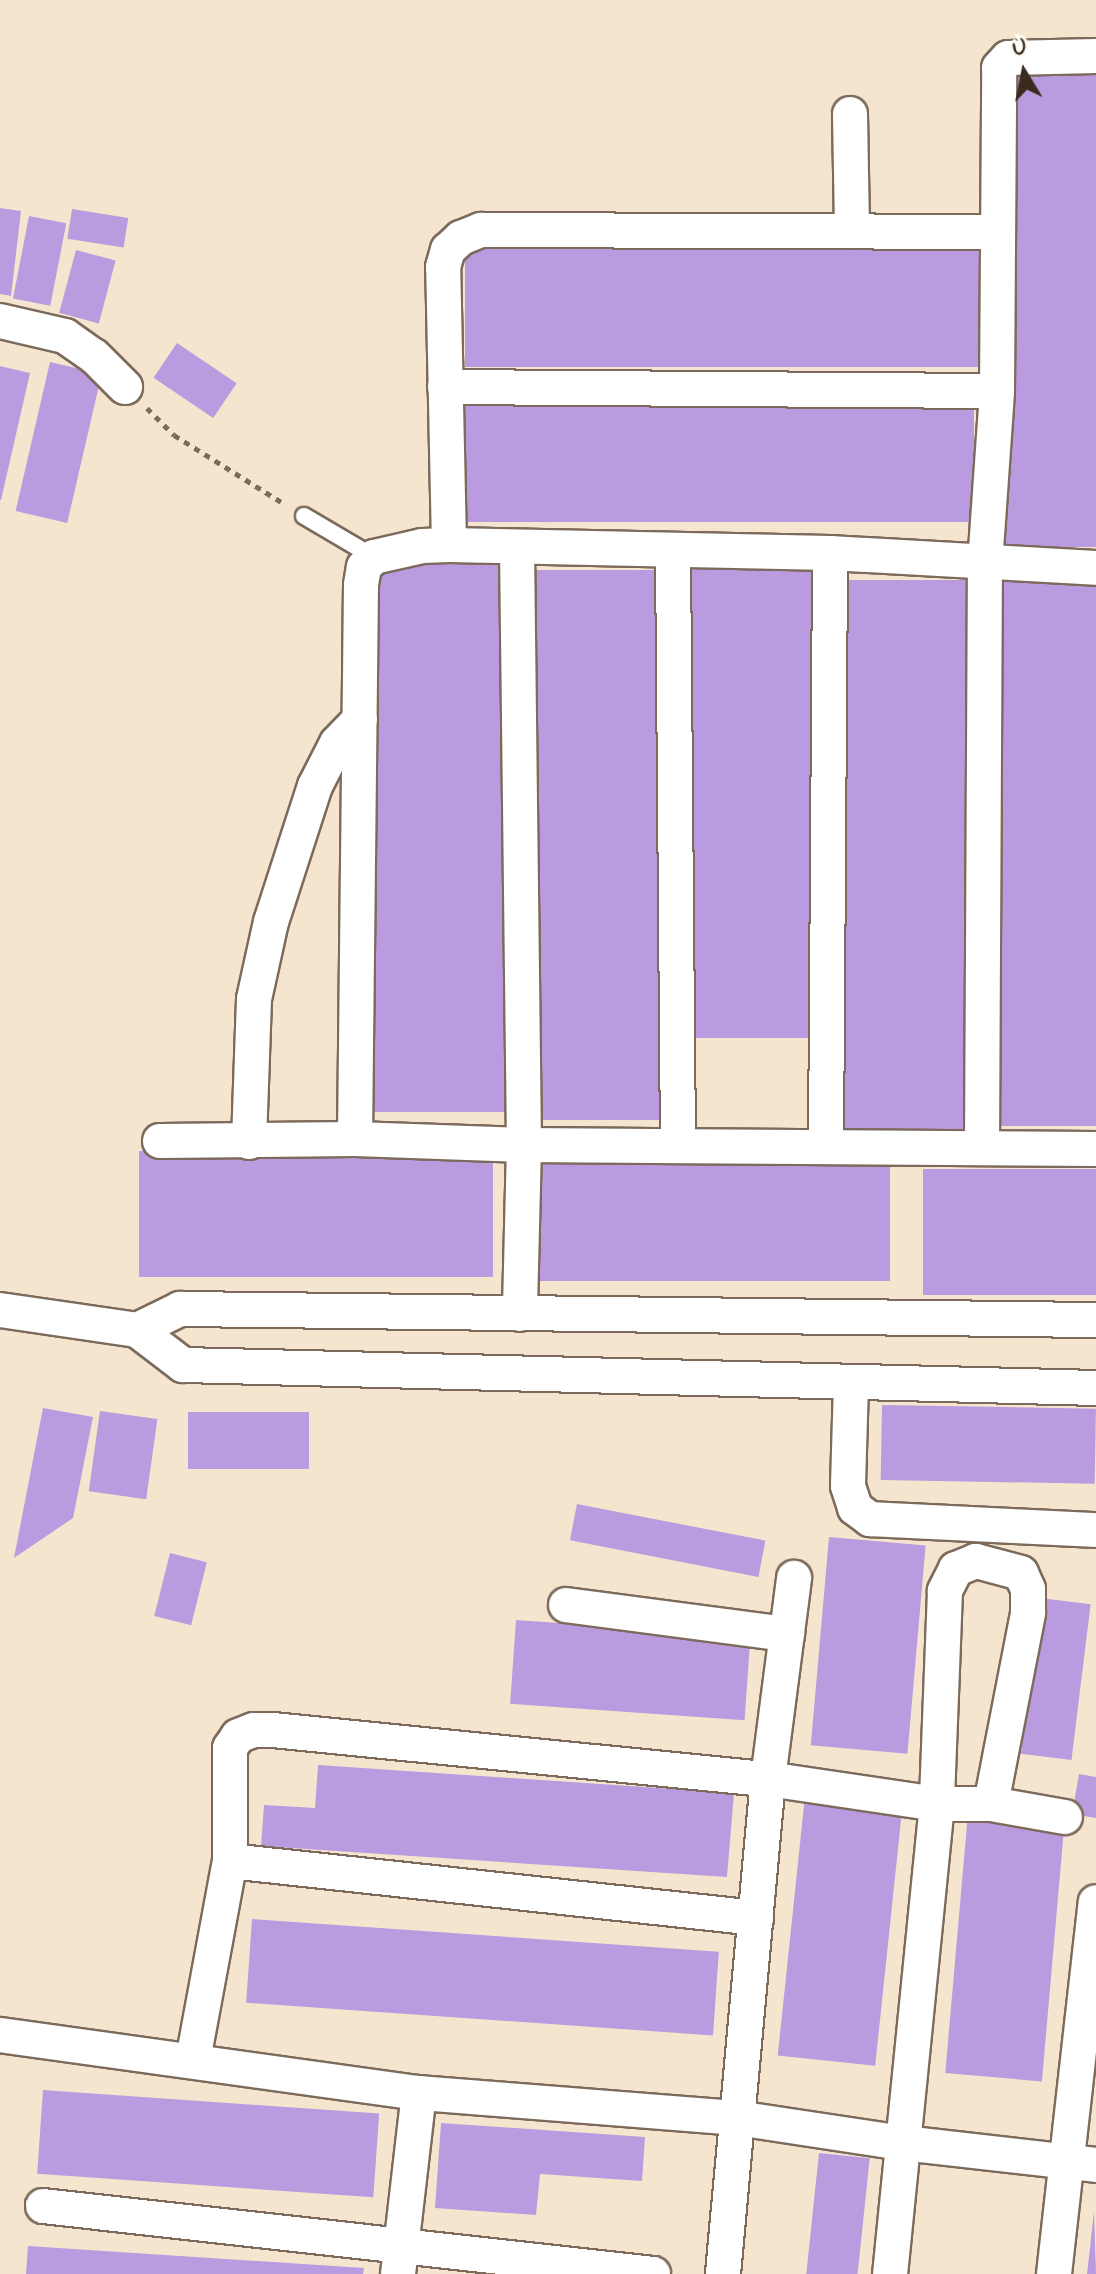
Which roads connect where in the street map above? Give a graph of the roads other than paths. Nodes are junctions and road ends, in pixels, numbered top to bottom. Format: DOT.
graph roads {
  1 [pos="1096,56"];
  2 [pos="850,114"];
  3 [pos="852,231"];
  4 [pos="998,232"];
  5 [pos="0,321"];
  6 [pos="125,387"];
  7 [pos="445,387"];
  8 [pos="997,391"];
  9 [pos="304,516"];
  10 [pos="449,545"];
  11 [pos="517,547"];
  12 [pos="673,551"];
  13 [pos="830,553"];
  14 [pos="374,557"];
  15 [pos="985,564"];
  16 [pos="1096,568"];
  17 [pos="360,719"];
  18 [pos="355,1139"];
  19 [pos="160,1141"];
  20 [pos="249,1142"];
  21 [pos="524,1145"];
  22 [pos="678,1146"];
  23 [pos="826,1147"];
  24 [pos="982,1148"];
  25 [pos="1096,1149"];
  26 [pos="0,1310"];
  27 [pos="520,1314"];
  28 [pos="1096,1320"];
  29 [pos="137,1330"];
  30 [pos="851,1384"];
  31 [pos="1096,1388"];
  32 [pos="1096,1530"];
  33 [pos="794,1578"];
  34 [pos="566,1605"];
  35 [pos="787,1634"];
  36 [pos="768,1779"];
  37 [pos="937,1804"];
  38 [pos="991,1804"];
  39 [pos="1065,1817"];
  40 [pos="230,1861"];
  41 [pos="1096,1902"];
  42 [pos="756,1918"];
  43 [pos="0,2035"];
  44 [pos="193,2060"];
  45 [pos="419,2093"];
  46 [pos="737,2118"];
  47 [pos="903,2143"];
  48 [pos="1081,2164"];
  49 [pos="43,2206"];
  50 [pos="400,2259"];
  51 [pos="653,2274"];
  52 [pos="723,2274"];
  53 [pos="890,2274"];
  54 [pos="1054,2274"];
  1 -- 4 [label="street"];
  2 -- 3 [label="street"];
  3 -- 4 [label="street"];
  3 -- 7 [label="street"];
  4 -- 8 [label="street"];
  5 -- 6 [label="street"];
  7 -- 8 [label="street"];
  7 -- 10 [label="street"];
  8 -- 15 [label="street"];
  9 -- 14 [label="lane"];
  10 -- 11 [label="street"];
  10 -- 14 [label="street"];
  11 -- 12 [label="street"];
  11 -- 21 [label="street"];
  12 -- 13 [label="street"];
  12 -- 22 [label="street"];
  13 -- 15 [label="street"];
  13 -- 23 [label="street"];
  14 -- 17 [label="street"];
  15 -- 16 [label="street"];
  15 -- 24 [label="street"];
  17 -- 18 [label="street"];
  17 -- 20 [label="street"];
  18 -- 20 [label="street"];
  18 -- 21 [label="street"];
  19 -- 20 [label="street"];
  21 -- 22 [label="street"];
  21 -- 27 [label="street"];
  22 -- 23 [label="street"];
  23 -- 24 [label="street"];
  24 -- 25 [label="street"];
  26 -- 29 [label="street"];
  27 -- 28 [label="street"];
  27 -- 29 [label="street"];
  29 -- 30 [label="street"];
  30 -- 31 [label="street"];
  30 -- 32 [label="street"];
  33 -- 35 [label="street"];
  34 -- 35 [label="street"];
  35 -- 36 [label="street"];
  36 -- 37 [label="street"];
  36 -- 40 [label="street"];
  36 -- 42 [label="street"];
  37 -- 38 [label="street"];
  37 -- 38 [label="street"];
  37 -- 47 [label="street"];
  38 -- 39 [label="street"];
  40 -- 42 [label="street"];
  40 -- 44 [label="street"];
  41 -- 48 [label="street"];
  42 -- 46 [label="street"];
  43 -- 44 [label="street"];
  44 -- 45 [label="street"];
  45 -- 46 [label="street"];
  45 -- 50 [label="street"];
  46 -- 47 [label="street"];
  46 -- 52 [label="street"];
  47 -- 48 [label="street"];
  47 -- 53 [label="street"];
  48 -- 54 [label="street"];
  49 -- 50 [label="street"];
  50 -- 51 [label="street"];
}
